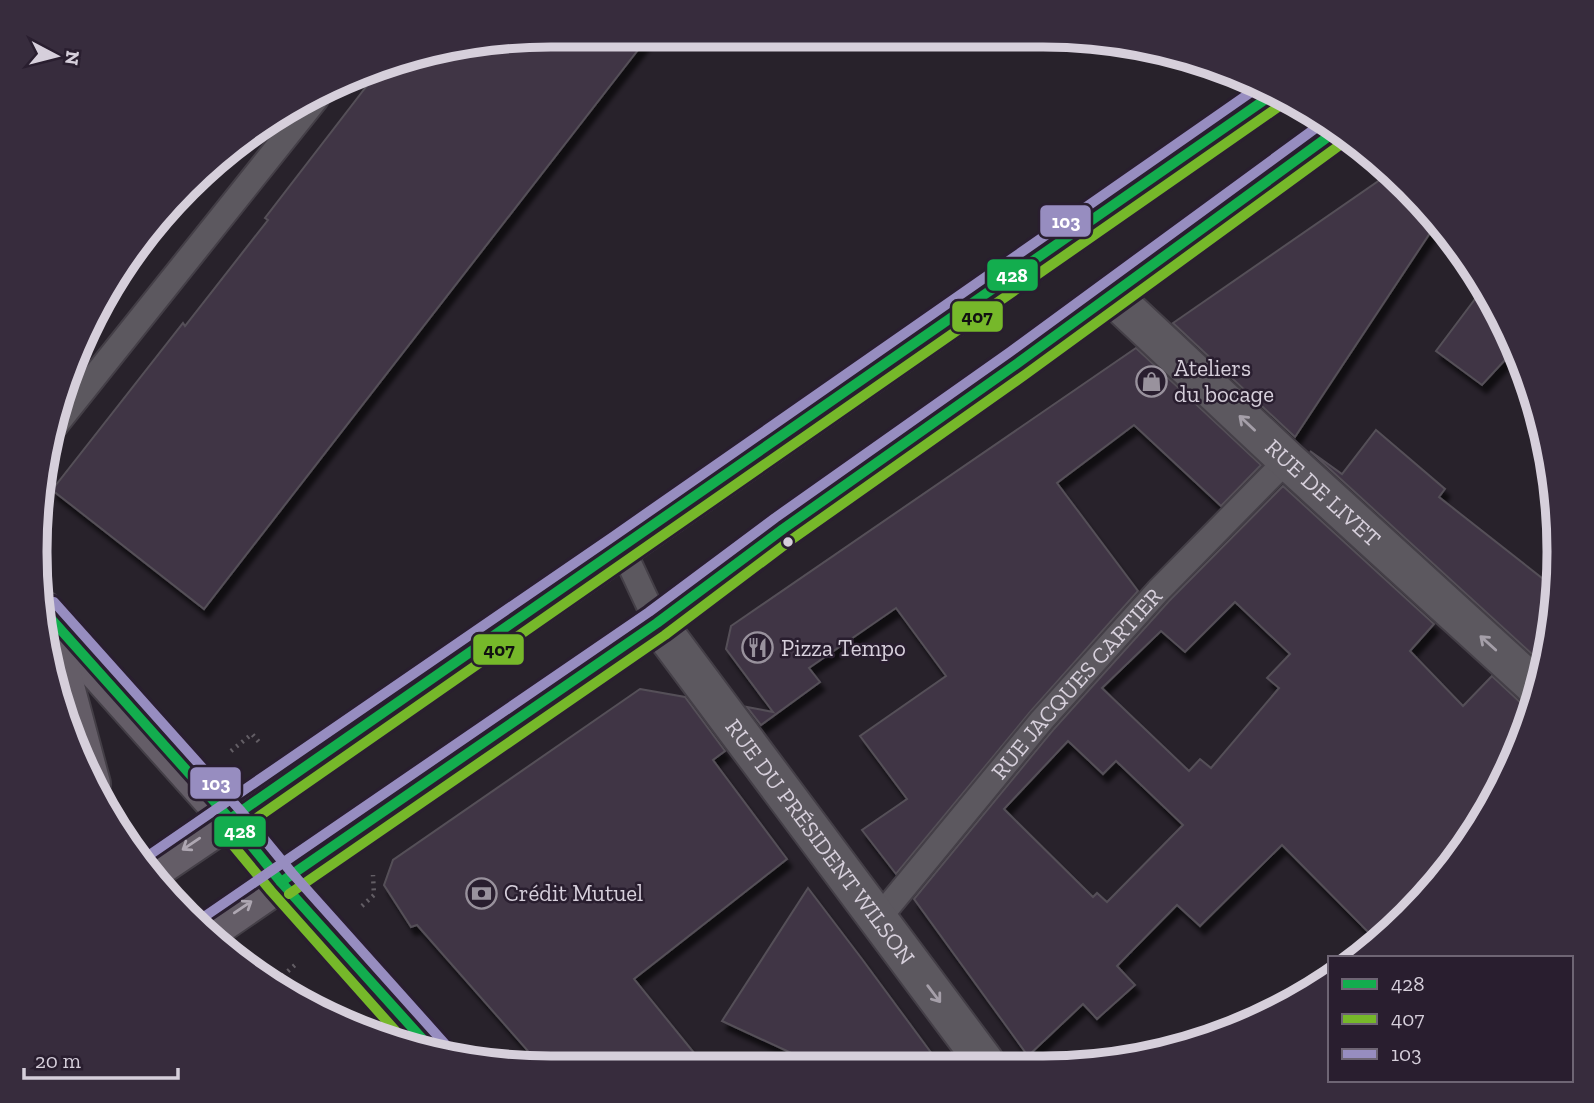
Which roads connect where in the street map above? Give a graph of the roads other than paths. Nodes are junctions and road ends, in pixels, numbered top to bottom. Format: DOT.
graph roads {
  1 [pos="1266,99"];
  2 [pos="307,111"];
  3 [pos="1329,136"];
  4 [pos="1111,295"];
  5 [pos="67,411"];
  6 [pos="1287,460"];
  7 [pos="622,548"];
  8 [pos="53,622"];
  9 [pos="657,623"];
  10 [pos="1530,682"];
  11 [pos="230,819"];
  12 [pos="158,867"];
  13 [pos="281,882"];
  14 [pos="878,919"];
  15 [pos="215,927"];
  16 [pos="423,1039"];
  17 [pos="980,1056"];
  1 -- 7 [label="main road"];
  2 -- 5 [label="lane"];
  3 -- 4 [label="main road"];
  6 -- 4 [label="street, RUE DE LIVET, one-way"];
  4 -- 9 [label="main road"];
  10 -- 6 [label="street, RUE DE LIVET, one-way"];
  6 -- 14 [label="lane, RUE JACQUES CARTIER"];
  7 -- 9 [label="lane"];
  7 -- 11 [label="main road"];
  8 -- 11 [label="main road"];
  9 -- 13 [label="main road"];
  9 -- 14 [label="street, RUE DU PRÉSIDENT WILSON"];
  11 -- 12 [label="main road, one-way"];
  11 -- 13 [label="main road"];
  15 -- 13 [label="main road, one-way"];
  13 -- 16 [label="main road"];
  14 -- 17 [label="street, RUE DU PRÉSIDENT WILSON, one-way"];
}
